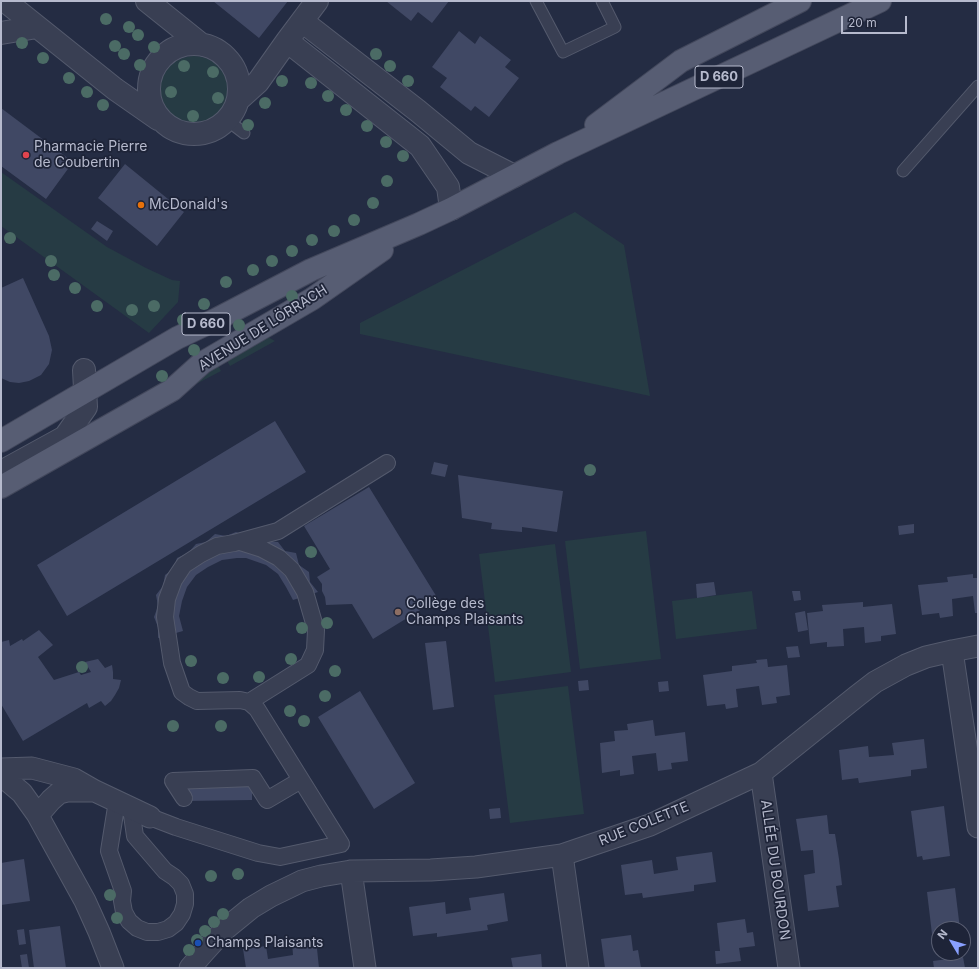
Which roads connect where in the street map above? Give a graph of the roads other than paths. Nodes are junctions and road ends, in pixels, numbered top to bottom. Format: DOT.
graph roads {
  1 [pos="5,1"];
  2 [pos="148,1"];
  3 [pos="317,1"];
  4 [pos="536,1"];
  5 [pos="602,1"];
  6 [pos="800,1"];
  7 [pos="880,1"];
  8 [pos="302,21"];
  9 [pos="37,27"];
  10 [pos="1,33"];
  11 [pos="287,41"];
  12 [pos="202,44"];
  13 [pos="231,62"];
  14 [pos="978,86"];
  15 [pos="238,100"];
  16 [pos="166,125"];
  17 [pos="558,153"];
  18 [pos="903,171"];
  19 [pos="514,176"];
  20 [pos="451,209"];
  21 [pos="419,224"];
  22 [pos="84,370"];
  23 [pos="86,391"];
  24 [pos="1,441"];
  25 [pos="387,464"];
  26 [pos="1,474"];
  27 [pos="1,487"];
  28 [pos="240,542"];
  29 [pos="978,646"];
  30 [pos="952,651"];
  31 [pos="249,702"];
  32 [pos="1,769"];
  33 [pos="761,773"];
  34 [pos="1,776"];
  35 [pos="301,780"];
  36 [pos="95,791"];
  37 [pos="184,798"];
  38 [pos="124,805"];
  39 [pos="38,815"];
  40 [pos="150,817"];
  41 [pos="978,827"];
  42 [pos="562,855"];
  43 [pos="351,871"];
  44 [pos="113,968"];
  45 [pos="190,968"];
  46 [pos="365,968"];
  47 [pos="578,968"];
  48 [pos="789,968"];
  1 -- 9 [label="street"];
  2 -- 12 [label="street"];
  3 -- 8 [label="street"];
  4 -- 5 [label="lane"];
  6 -- 17 [label="main road, AVENUE DE LÖRRACH / D 660"];
  7 -- 17 [label="main road, AVENUE DE LÖRRACH / D 660"];
  8 -- 11 [label="street"];
  8 -- 19 [label="street"];
  9 -- 10 [label="street"];
  9 -- 16 [label="street"];
  11 -- 13 [label="street"];
  11 -- 15 [label="street"];
  11 -- 20 [label="street"];
  12 -- 13 [label="street"];
  12 -- 16 [label="street"];
  13 -- 15 [label="street"];
  14 -- 18 [label="lane"];
  15 -- 16 [label="street"];
  17 -- 19 [label="main road, AVENUE DE LÖRRACH / D 660"];
  19 -- 20 [label="main road, AVENUE DE LÖRRACH / D 660"];
  20 -- 21 [label="main road, AVENUE DE LÖRRACH / D 660"];
  21 -- 23 [label="main road, AVENUE DE LÖRRACH / D 660"];
  21 -- 27 [label="main road, AVENUE DE LÖRRACH / D 660"];
  22 -- 23 [label="street"];
  23 -- 24 [label="main road, AVENUE DE LÖRRACH / D 660"];
  23 -- 26 [label="street"];
  25 -- 28 [label="street"];
  28 -- 31 [label="street"];
  28 -- 31 [label="street"];
  29 -- 30 [label="street, RUE COLETTE"];
  30 -- 33 [label="street, RUE COLETTE"];
  30 -- 41 [label="street"];
  31 -- 35 [label="street"];
  32 -- 36 [label="street"];
  33 -- 42 [label="street, RUE COLETTE"];
  33 -- 48 [label="street, ALLÉE DU BOURDON"];
  34 -- 39 [label="street"];
  35 -- 37 [label="street"];
  35 -- 40 [label="street"];
  36 -- 38 [label="street"];
  36 -- 39 [label="street"];
  38 -- 38 [label="street"];
  38 -- 40 [label="street"];
  39 -- 44 [label="street"];
  42 -- 43 [label="street, RUE COLETTE"];
  42 -- 47 [label="street"];
  43 -- 45 [label="street, RUE COLETTE"];
  43 -- 46 [label="street"];
}
